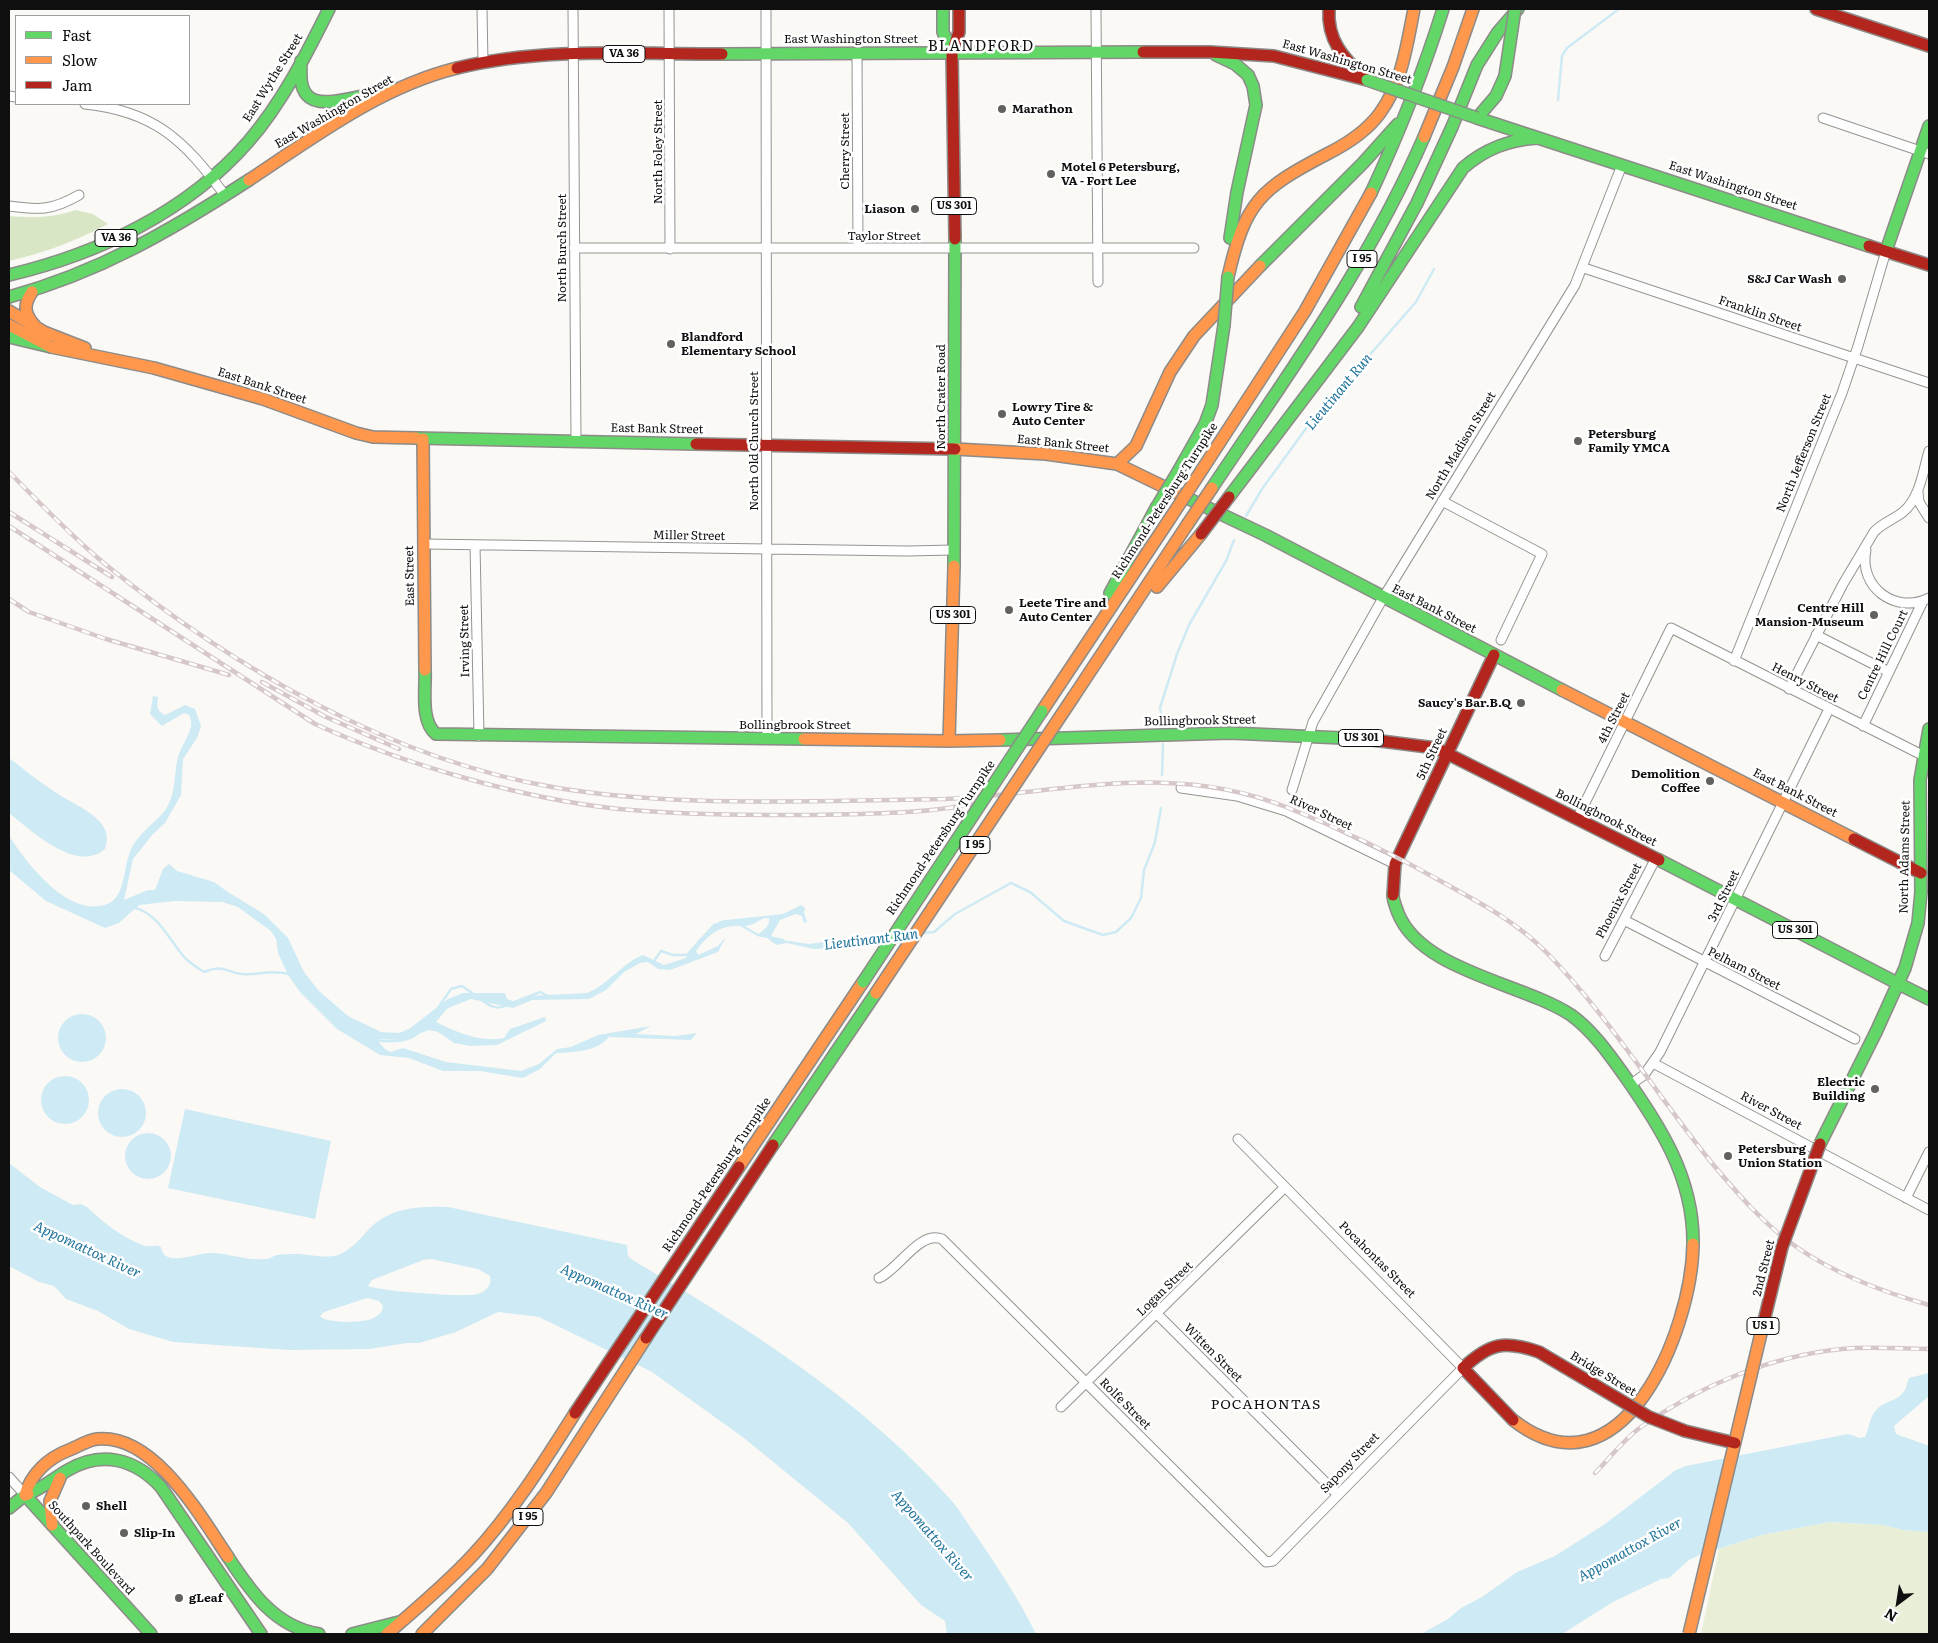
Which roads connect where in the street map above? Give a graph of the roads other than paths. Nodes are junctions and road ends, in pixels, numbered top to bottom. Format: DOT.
graph roads {
  1 [pos="330,9"];
  2 [pos="482,9"];
  3 [pos="573,9"];
  4 [pos="669,9"];
  5 [pos="766,9"];
  6 [pos="943,9"];
  7 [pos="959,9"];
  8 [pos="1096,9"];
  9 [pos="1329,9"];
  10 [pos="1414,9"];
  11 [pos="1444,9"];
  12 [pos="1473,9"];
  13 [pos="1516,9"];
  14 [pos="1816,9"];
  15 [pos="1929,46"];
  16 [pos="1097,52"];
  17 [pos="1210,52"];
  18 [pos="857,53"];
  19 [pos="952,53"];
  20 [pos="573,54"];
  21 [pos="670,54"];
  22 [pos="767,54"];
  23 [pos="301,61"];
  24 [pos="483,62"];
  25 [pos="1367,80"];
  26 [pos="397,90"];
  27 [pos="91,105"];
  28 [pos="1408,113"];
  29 [pos="1477,118"];
  30 [pos="1823,118"];
  31 [pos="1929,126"];
  32 [pos="1537,138"];
  33 [pos="1925,152"];
  34 [pos="1622,165"];
  35 [pos="211,177"];
  36 [pos="224,194"];
  37 [pos="78,195"];
  38 [pos="9,206"];
  39 [pos="1098,247"];
  40 [pos="574,248"];
  41 [pos="858,248"];
  42 [pos="954,248"];
  43 [pos="1194,248"];
  44 [pos="670,249"];
  45 [pos="767,249"];
  46 [pos="1886,251"];
  47 [pos="1929,265"];
  48 [pos="1584,268"];
  49 [pos="9,275"];
  50 [pos="1228,277"];
  51 [pos="1098,282"];
  52 [pos="32,292"];
  53 [pos="9,298"];
  54 [pos="9,311"];
  55 [pos="9,325"];
  56 [pos="37,328"];
  57 [pos="9,337"];
  58 [pos="51,348"];
  59 [pos="106,357"];
  60 [pos="1854,359"];
  61 [pos="1929,384"];
  62 [pos="1302,402"];
  63 [pos="423,439"];
  64 [pos="576,441"];
  65 [pos="767,445"];
  66 [pos="955,450"];
  67 [pos="1929,450"];
  68 [pos="1117,464"];
  69 [pos="1918,491"];
  70 [pos="1442,501"];
  71 [pos="1929,518"];
  72 [pos="1868,540"];
  73 [pos="424,544"];
  74 [pos="475,546"];
  75 [pos="767,550"];
  76 [pos="954,550"];
  77 [pos="1383,598"];
  78 [pos="1926,600"];
  79 [pos="1671,628"];
  80 [pos="1816,635"];
  81 [pos="1501,640"];
  82 [pos="1105,648"];
  83 [pos="1494,655"];
  84 [pos="1734,661"];
  85 [pos="1889,672"];
  86 [pos="1058,687"];
  87 [pos="1789,689"];
  88 [pos="1829,709"];
  89 [pos="426,712"];
  90 [pos="1626,722"];
  91 [pos="1862,726"];
  92 [pos="1929,729"];
  93 [pos="1308,735"];
  94 [pos="479,736"];
  95 [pos="767,738"];
  96 [pos="949,741"];
  97 [pos="1448,753"];
  98 [pos="1926,757"];
  99 [pos="1182,788"];
  100 [pos="1292,790"];
  101 [pos="1784,802"];
  102 [pos="1577,819"];
  103 [pos="1656,858"];
  104 [pos="1395,864"];
  105 [pos="1925,876"];
  106 [pos="1736,900"];
  107 [pos="1624,920"];
  108 [pos="1604,956"];
  109 [pos="1704,963"];
  110 [pos="1899,984"];
  111 [pos="1929,999"];
  112 [pos="1855,1039"];
  113 [pos="1653,1063"];
  114 [pos="1630,1085"];
  115 [pos="1238,1139"];
  116 [pos="1929,1152"];
  117 [pos="1285,1187"];
  118 [pos="1906,1198"];
  119 [pos="1929,1210"];
  120 [pos="879,1278"];
  121 [pos="1157,1314"];
  122 [pos="1463,1368"];
  123 [pos="1087,1384"];
  124 [pos="1061,1407"];
  125 [pos="1735,1443"];
  126 [pos="63,1474"];
  127 [pos="9,1477"];
  128 [pos="1337,1494"];
  129 [pos="25,1495"];
  130 [pos="9,1508"];
  131 [pos="52,1525"];
  132 [pos="1255,1552"];
  133 [pos="404,1620"];
  134 [pos="151,1634"];
  135 [pos="261,1634"];
  136 [pos="319,1634"];
  137 [pos="352,1634"];
  138 [pos="387,1634"];
  139 [pos="422,1634"];
  140 [pos="1689,1634"];
  1 -- 23 [label="main road, East Wythe Street / VA 36"];
  2 -- 24 [label="street"];
  3 -- 20 [label="street, North Burch Street"];
  4 -- 21 [label="street, North Foley Street"];
  5 -- 22 [label="street, North Old Church Street"];
  6 -- 19 [label="main road, US 301"];
  7 -- 19 [label="main road, US 301"];
  8 -- 16 [label="street"];
  9 -- 25 [label="main road"];
  10 -- 50 [label="main road"];
  11 -- 28 [label="main road, Richmond-Petersburg Turnpike / I 95"];
  12 -- 82 [label="main road, I 95, bridge"];
  13 -- 29 [label="main road, bridge"];
  13 -- 62 [label="main road"];
  14 -- 15 [label="main road"];
  16 -- 17 [label="main road, East Washington Street"];
  16 -- 19 [label="main road, East Washington Street"];
  16 -- 39 [label="street"];
  17 -- 25 [label="main road, East Washington Street"];
  17 -- 50 [label="main road"];
  18 -- 19 [label="main road, East Washington Street / VA 36"];
  18 -- 22 [label="main road, East Washington Street / VA 36"];
  18 -- 41 [label="street, Cherry Street"];
  19 -- 42 [label="main road, North Crater Road / US 301"];
  20 -- 21 [label="main road, East Washington Street / VA 36"];
  20 -- 24 [label="main road, East Washington Street / VA 36"];
  20 -- 40 [label="street, North Burch Street"];
  21 -- 22 [label="main road, East Washington Street / VA 36"];
  21 -- 44 [label="street, North Foley Street"];
  22 -- 45 [label="street, North Old Church Street"];
  23 -- 26 [label="main road"];
  23 -- 35 [label="main road, East Wythe Street / VA 36"];
  24 -- 26 [label="main road, East Washington Street / VA 36"];
  25 -- 29 [label="main road, East Washington Street, bridge"];
  26 -- 36 [label="main road, East Washington Street / VA 36"];
  27 -- 35 [label="street"];
  28 -- 68 [label="main road"];
  28 -- 86 [label="main road, Richmond-Petersburg Turnpike / I 95, bridge"];
  29 -- 32 [label="main road, East Washington Street"];
  30 -- 33 [label="street"];
  31 -- 33 [label="main road"];
  32 -- 34 [label="main road, East Washington Street"];
  32 -- 62 [label="main road"];
  33 -- 46 [label="main road"];
  34 -- 46 [label="main road, East Washington Street"];
  34 -- 48 [label="street, North Madison Street"];
  35 -- 36 [label="street"];
  35 -- 49 [label="main road, VA 36"];
  36 -- 52 [label="main road, East Washington Street / VA 36"];
  37 -- 38 [label="street"];
  39 -- 42 [label="street, Taylor Street"];
  39 -- 43 [label="street, Taylor Street"];
  39 -- 51 [label="street"];
  40 -- 44 [label="street, Taylor Street"];
  40 -- 64 [label="street, North Burch Street"];
  41 -- 42 [label="street, Taylor Street"];
  41 -- 45 [label="street, Taylor Street"];
  42 -- 66 [label="main road, North Crater Road / US 301"];
  44 -- 45 [label="street, Taylor Street"];
  45 -- 65 [label="street, North Old Church Street"];
  46 -- 47 [label="main road, East Washington Street"];
  46 -- 60 [label="street, North Jefferson Street"];
  48 -- 60 [label="street, Franklin Street"];
  48 -- 70 [label="street, North Madison Street"];
  50 -- 86 [label="main road, bridge"];
  52 -- 53 [label="main road, East Washington Street / VA 36"];
  52 -- 56 [label="main road"];
  54 -- 56 [label="main road, East Bank Street"];
  55 -- 58 [label="main road, East Bank Street"];
  56 -- 59 [label="main road, East Bank Street"];
  57 -- 58 [label="main road"];
  58 -- 59 [label="main road, East Bank Street"];
  59 -- 63 [label="main road, East Bank Street"];
  60 -- 61 [label="street, Franklin Street"];
  60 -- 84 [label="street, North Jefferson Street"];
  62 -- 82 [label="main road, bridge"];
  63 -- 64 [label="main road, East Bank Street"];
  63 -- 73 [label="main road, East Street"];
  64 -- 65 [label="main road, East Bank Street"];
  65 -- 66 [label="main road, East Bank Street"];
  65 -- 75 [label="street, North Old Church Street"];
  66 -- 68 [label="main road, East Bank Street"];
  66 -- 76 [label="main road, North Crater Road / US 301"];
  67 -- 69 [label="street"];
  68 -- 77 [label="main road, East Bank Street"];
  69 -- 71 [label="street"];
  69 -- 72 [label="street"];
  70 -- 77 [label="street, North Madison Street"];
  70 -- 81 [label="street"];
  72 -- 78 [label="street"];
  72 -- 80 [label="street"];
  73 -- 74 [label="street, Miller Street"];
  73 -- 89 [label="main road, East Street"];
  74 -- 75 [label="street, Miller Street"];
  74 -- 94 [label="street, Irving Street"];
  75 -- 76 [label="street, Miller Street"];
  75 -- 95 [label="street, North Old Church Street"];
  76 -- 96 [label="main road, North Crater Road / US 301"];
  77 -- 83 [label="main road, East Bank Street"];
  77 -- 93 [label="street, North Madison Street"];
  78 -- 85 [label="street, Centre Hill Court"];
  79 -- 84 [label="street, Henry Street"];
  79 -- 90 [label="street, 4th Street"];
  80 -- 85 [label="street"];
  80 -- 87 [label="street"];
  82 -- 139 [label="main road, I 95, bridge"];
  83 -- 90 [label="main road, East Bank Street"];
  83 -- 97 [label="main road, 5th Street"];
  84 -- 87 [label="street, Henry Street"];
  85 -- 91 [label="street, Centre Hill Court"];
  86 -- 133 [label="main road, Richmond-Petersburg Turnpike / I 95, bridge"];
  87 -- 88 [label="street, Henry Street"];
  88 -- 91 [label="street, Henry Street"];
  88 -- 101 [label="street, 3rd Street"];
  89 -- 94 [label="main road, Bollingbrook Street"];
  90 -- 101 [label="main road, East Bank Street"];
  90 -- 102 [label="street, 4th Street"];
  91 -- 98 [label="street, Henry Street"];
  92 -- 98 [label="main road, North Adams Street / US 1"];
  93 -- 96 [label="main road, Bollingbrook Street / US 301"];
  93 -- 97 [label="main road, Bollingbrook Street / US 301"];
  93 -- 100 [label="street, North Madison Street"];
  94 -- 95 [label="main road, Bollingbrook Street"];
  95 -- 96 [label="main road, Bollingbrook Street"];
  97 -- 102 [label="main road, Bollingbrook Street / US 301"];
  97 -- 104 [label="main road, 5th Street"];
  98 -- 105 [label="main road, North Adams Street / US 1"];
  99 -- 104 [label="street, River Street"];
  101 -- 105 [label="main road, East Bank Street"];
  101 -- 106 [label="street, 3rd Street"];
  102 -- 103 [label="main road, Bollingbrook Street / US 301"];
  103 -- 106 [label="main road, Bollingbrook Street / US 301"];
  103 -- 107 [label="street, Phoenix Street"];
  104 -- 114 [label="main road, Pocahontas Street"];
  105 -- 110 [label="main road, North Adams Street / US 1"];
  106 -- 109 [label="street, 3rd Street"];
  106 -- 110 [label="main road, Bollingbrook Street / US 301"];
  107 -- 108 [label="street, Phoenix Street"];
  107 -- 109 [label="street, Pelham Street"];
  109 -- 112 [label="street, Pelham Street"];
  109 -- 113 [label="street, 3rd Street"];
  110 -- 111 [label="main road, Bollingbrook Street"];
  110 -- 125 [label="main road, 2nd Street / US 1, bridge"];
  113 -- 114 [label="street, 3rd Street"];
  113 -- 118 [label="street, River Street"];
  114 -- 122 [label="main road, Pocahontas Street"];
  115 -- 117 [label="street, Pocahontas Street"];
  116 -- 118 [label="street"];
  117 -- 121 [label="street, Logan Street"];
  117 -- 122 [label="street, Pocahontas Street"];
  118 -- 119 [label="street, River Street"];
  120 -- 123 [label="street, Rolfe Street"];
  121 -- 123 [label="street, Logan Street"];
  121 -- 128 [label="street, Witten Street"];
  122 -- 125 [label="main road, Bridge Street, bridge"];
  122 -- 128 [label="street, Sapony Street"];
  123 -- 124 [label="street, Logan Street"];
  123 -- 132 [label="street, Rolfe Street"];
  125 -- 140 [label="main road, 2nd Street / US 1, bridge"];
  126 -- 129 [label="main road"];
  126 -- 131 [label="main road"];
  126 -- 135 [label="main road"];
  127 -- 129 [label="street"];
  128 -- 132 [label="street, Sapony Street"];
  129 -- 130 [label="main road"];
  129 -- 131 [label="main road, Southpark Boulevard"];
  129 -- 136 [label="main road"];
  131 -- 134 [label="main road, Southpark Boulevard"];
  133 -- 137 [label="main road"];
  133 -- 138 [label="main road, Richmond-Petersburg Turnpike / I 95"];
}
